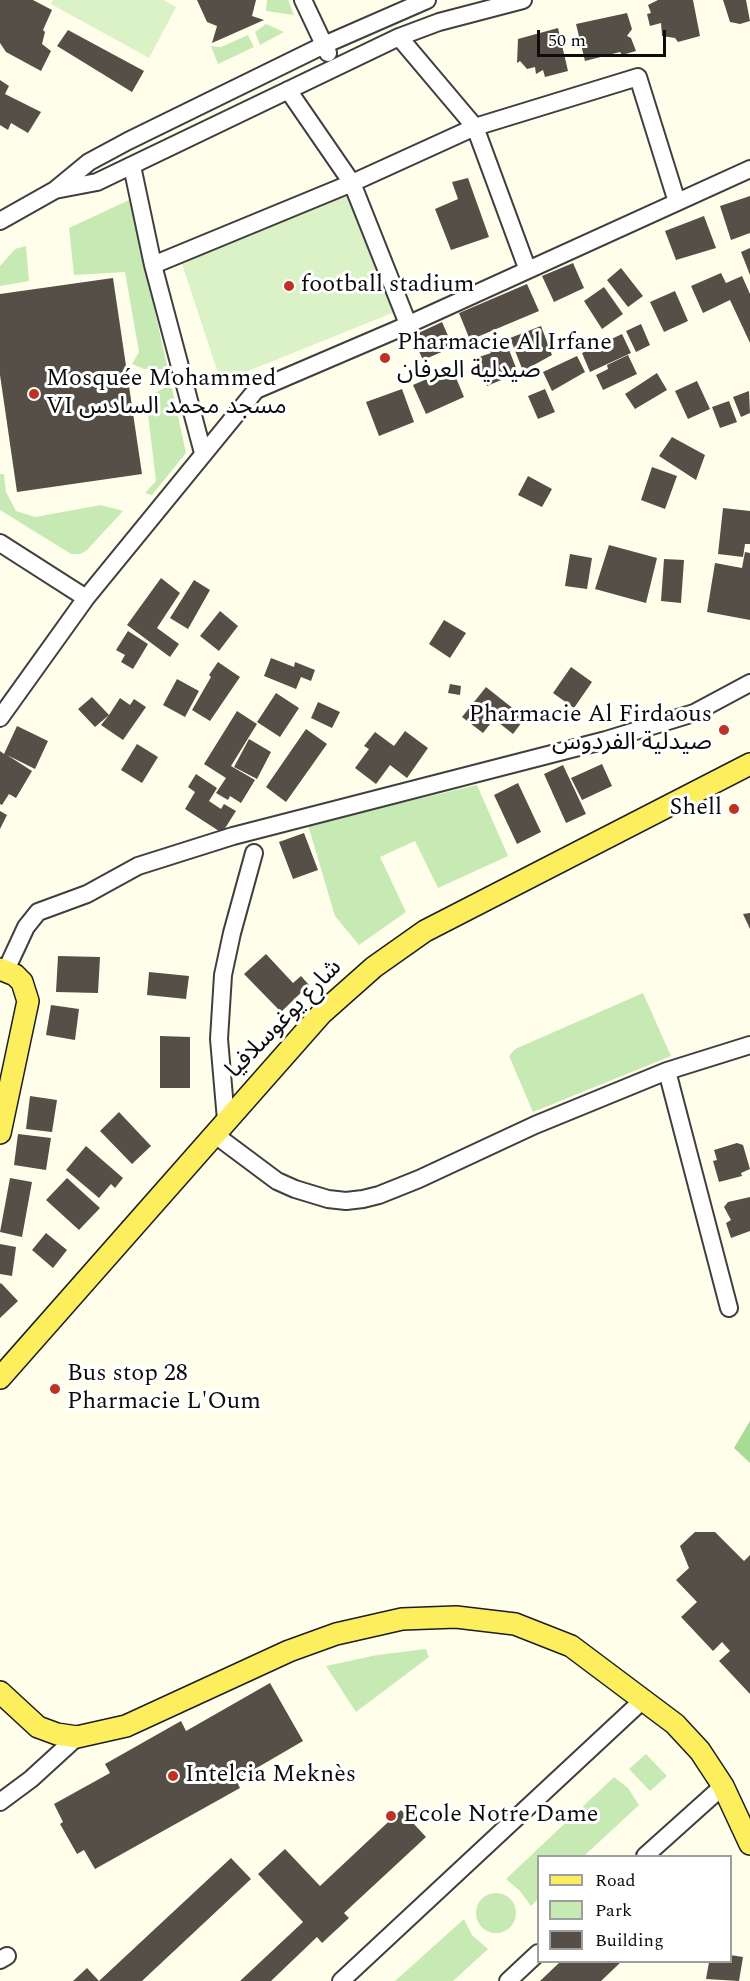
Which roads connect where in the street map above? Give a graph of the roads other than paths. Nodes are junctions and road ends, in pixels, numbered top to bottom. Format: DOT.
graph roads {
  1 [pos="303,0"];
  2 [pos="428,0"];
  3 [pos="523,0"];
  4 [pos="399,37"];
  5 [pos="324,45"];
  6 [pos="334,67"];
  7 [pos="288,90"];
  8 [pos="475,127"];
  9 [pos="132,166"];
  10 [pos="750,169"];
  11 [pos="351,183"];
  12 [pos="55,190"];
  13 [pos="677,202"];
  14 [pos="0,221"];
  15 [pos="153,265"];
  16 [pos="527,268"];
  17 [pos="408,324"];
  18 [pos="203,453"];
  19 [pos="0,543"];
  20 [pos="86,598"];
  21 [pos="750,683"];
  22 [pos="0,718"];
  23 [pos="750,764"];
  24 [pos="254,853"];
  25 [pos="3,970"];
  26 [pos="750,1045"];
  27 [pos="667,1071"];
  28 [pos="220,1127"];
  29 [pos="0,1133"];
  30 [pos="729,1308"];
  31 [pos="0,1378"];
  32 [pos="0,1692"];
  33 [pos="644,1699"];
  34 [pos="77,1737"];
  35 [pos="723,1786"];
  36 [pos="0,1802"];
  37 [pos="750,1844"];
  38 [pos="647,1855"];
  39 [pos="537,1954"];
  40 [pos="341,1981"];
  41 [pos="508,1981"];
  1 -- 5 [label="street"];
  2 -- 5 [label="street"];
  3 -- 4 [label="street"];
  4 -- 6 [label="street"];
  4 -- 8 [label="street"];
  5 -- 6 [label="street"];
  5 -- 12 [label="street"];
  6 -- 7 [label="street"];
  7 -- 9 [label="street"];
  7 -- 11 [label="street"];
  8 -- 11 [label="street"];
  8 -- 13 [label="street"];
  8 -- 16 [label="street"];
  9 -- 12 [label="street"];
  9 -- 15 [label="street"];
  10 -- 13 [label="street"];
  11 -- 15 [label="street"];
  11 -- 17 [label="street"];
  12 -- 14 [label="street"];
  13 -- 16 [label="street"];
  15 -- 18 [label="street"];
  16 -- 17 [label="street"];
  17 -- 18 [label="street"];
  18 -- 20 [label="street"];
  19 -- 20 [label="street"];
  20 -- 22 [label="street"];
  21 -- 25 [label="street"];
  23 -- 28 [label="main road, شارع يوغوسلافيا"];
  24 -- 28 [label="street"];
  25 -- 29 [label="main road"];
  26 -- 27 [label="street"];
  27 -- 28 [label="street"];
  27 -- 30 [label="street"];
  28 -- 31 [label="main road, شارع يوغوسلافيا"];
  32 -- 34 [label="main road"];
  33 -- 34 [label="main road"];
  33 -- 35 [label="main road"];
  33 -- 40 [label="street"];
  34 -- 36 [label="street"];
  35 -- 37 [label="main road"];
  35 -- 38 [label="street"];
  39 -- 41 [label="street"];
}
